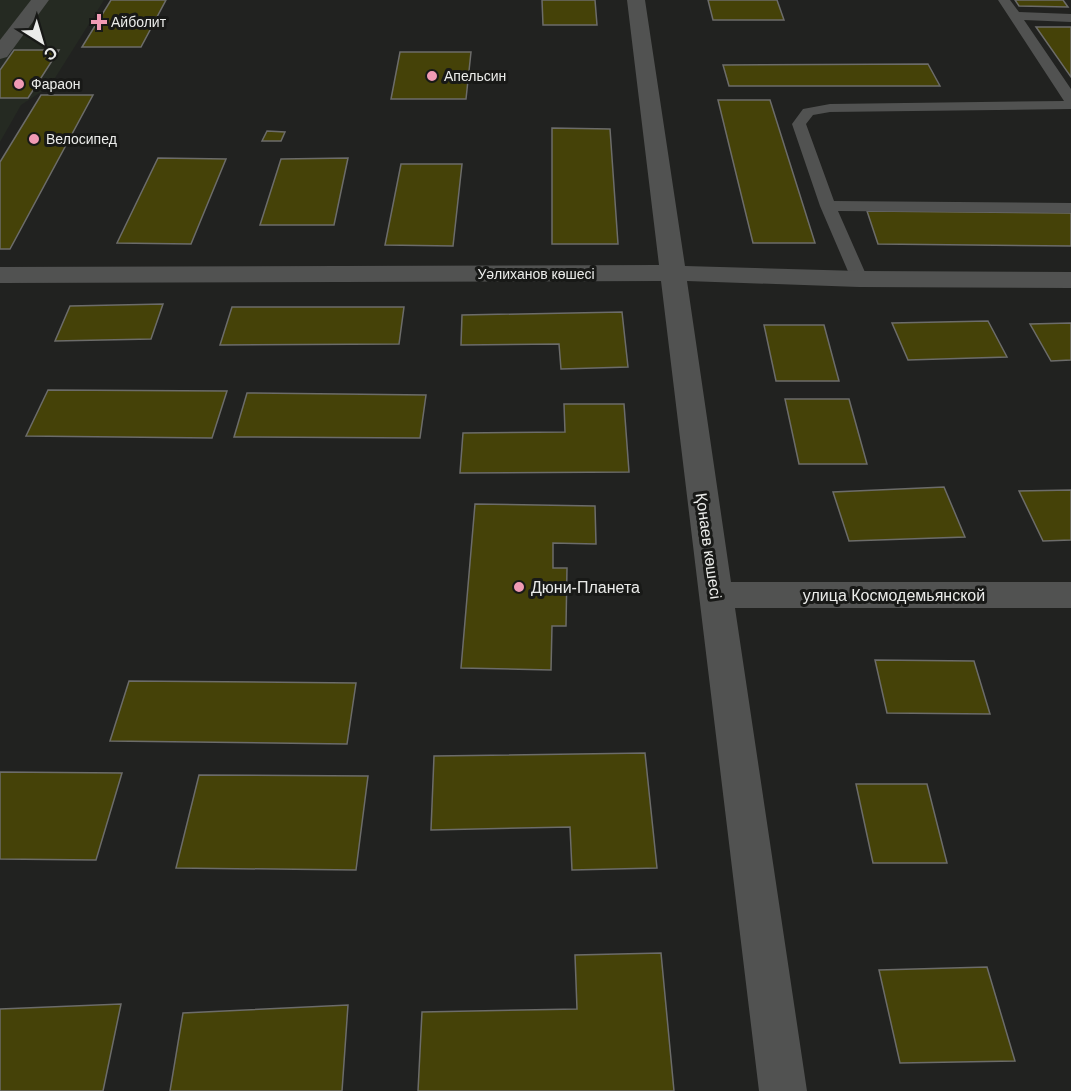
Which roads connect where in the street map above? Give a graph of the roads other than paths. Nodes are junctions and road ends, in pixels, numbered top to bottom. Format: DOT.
graph roads {
  1 [pos="40,0"];
  2 [pos="636,0"];
  3 [pos="1004,0"];
  4 [pos="1015,16"];
  5 [pos="1071,18"];
  6 [pos="0,53"];
  7 [pos="1071,100"];
  8 [pos="1071,105"];
  9 [pos="828,206"];
  10 [pos="1071,208"];
  11 [pos="673,273"];
  12 [pos="0,275"];
  13 [pos="859,279"];
  14 [pos="1071,280"];
  15 [pos="1071,595"];
  16 [pos="716,596"];
  17 [pos="783,1091"];
  1 -- 6 [label="street"];
  2 -- 11 [label="street, Қонаев көшесі"];
  3 -- 4 [label="lane"];
  4 -- 5 [label="lane"];
  4 -- 7 [label="lane"];
  8 -- 9 [label="lane"];
  9 -- 10 [label="lane"];
  9 -- 13 [label="lane"];
  11 -- 12 [label="street, Уәлиханов көшесі"];
  11 -- 13 [label="street, Уәлиханов көшесі"];
  11 -- 16 [label="street, Қонаев көшесі"];
  13 -- 14 [label="street, Уәлиханов көшесі"];
  15 -- 16 [label="street, улица Космодемьянской"];
  16 -- 17 [label="street, Қонаев көшесі"];
}
